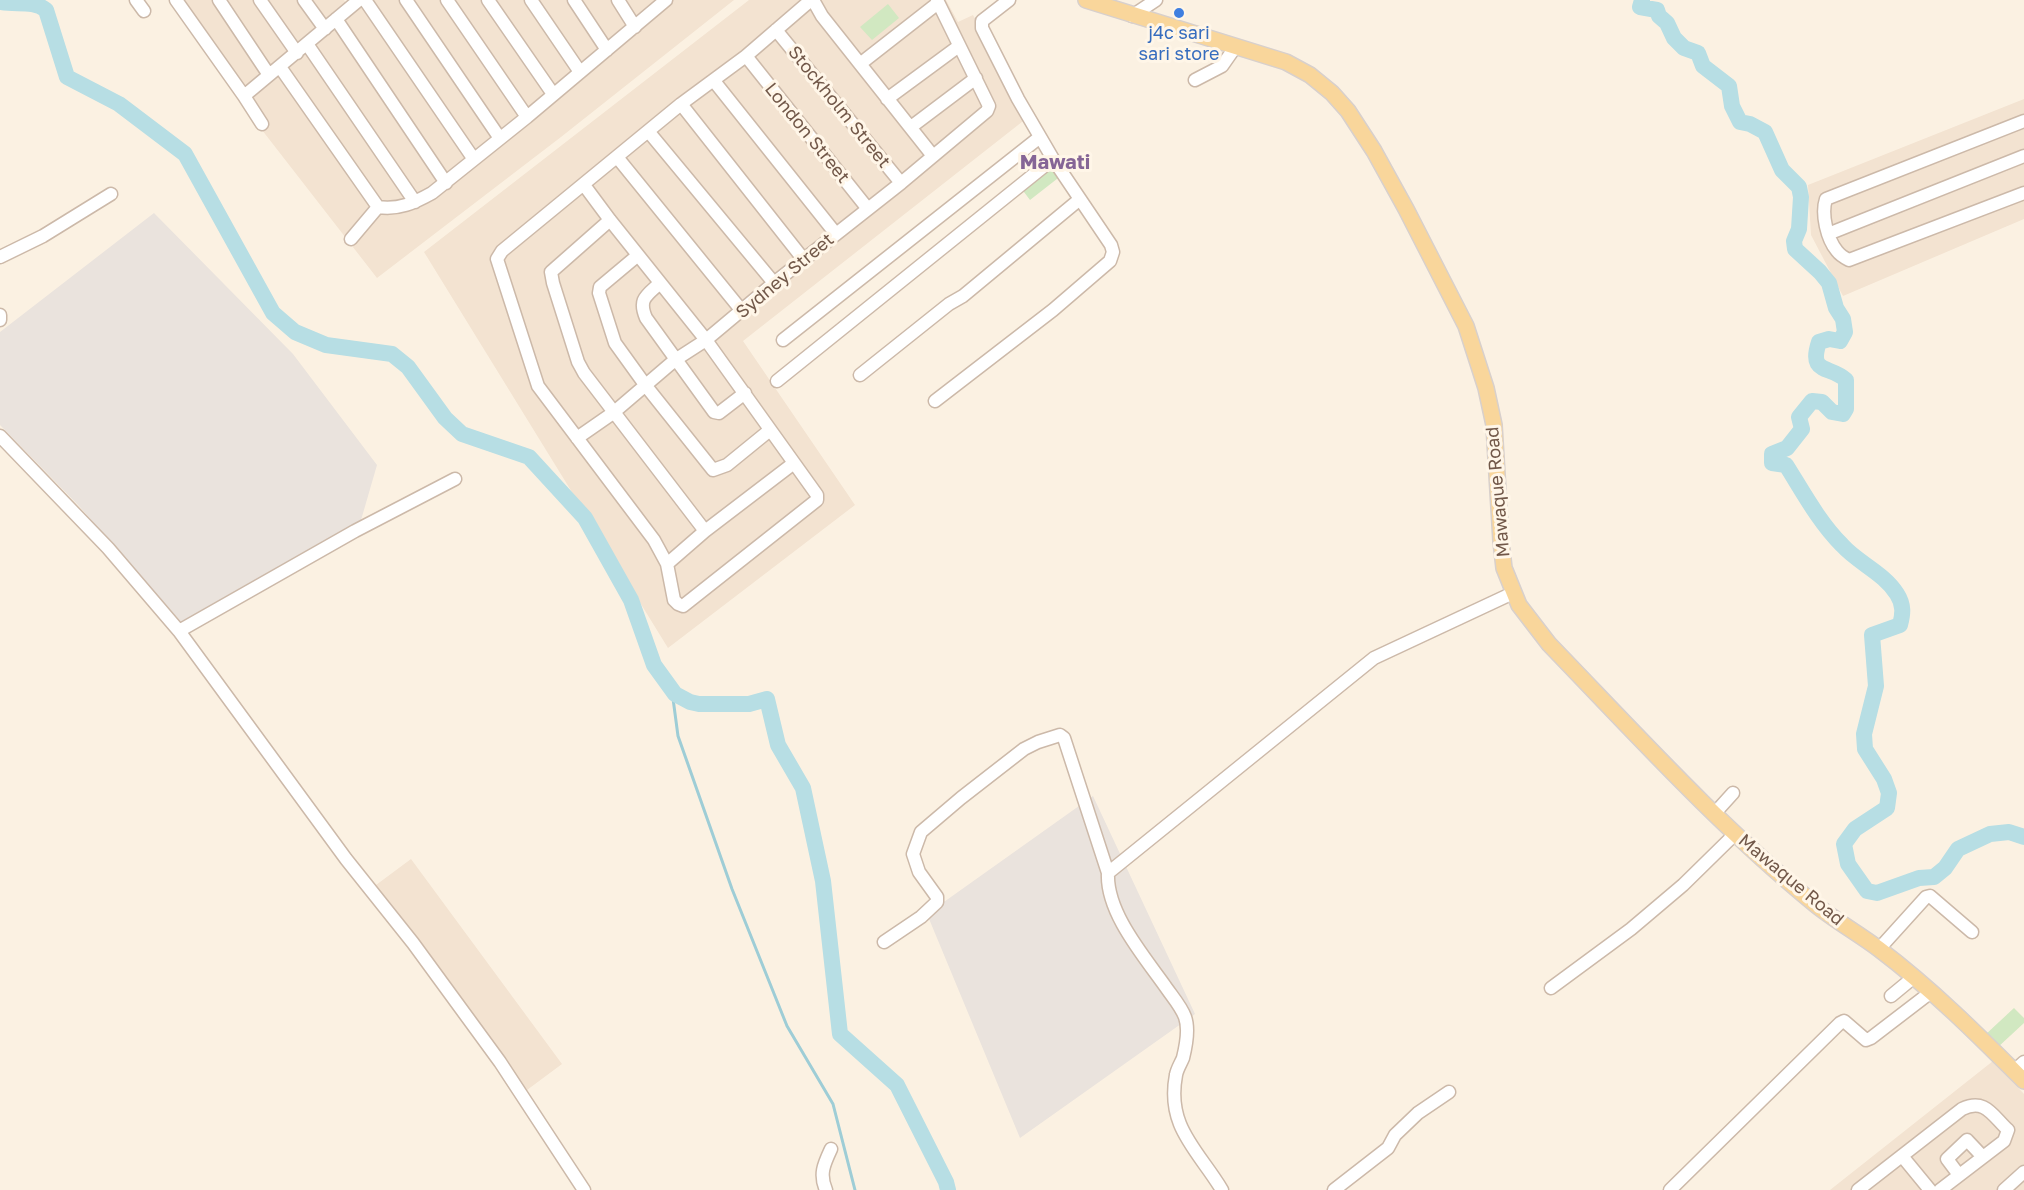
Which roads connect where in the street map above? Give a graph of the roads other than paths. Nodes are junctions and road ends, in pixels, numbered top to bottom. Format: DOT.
graph roads {
  1 [pos="136,0"];
  2 [pos="176,0"];
  3 [pos="219,0"];
  4 [pos="260,0"];
  5 [pos="304,0"];
  6 [pos="365,0"];
  7 [pos="406,0"];
  8 [pos="447,0"];
  9 [pos="488,0"];
  10 [pos="531,0"];
  11 [pos="574,0"];
  12 [pos="618,0"];
  13 [pos="1009,0"];
  14 [pos="1086,0"];
  15 [pos="1156,0"];
  16 [pos="662,1"];
  17 [pos="937,1"];
  18 [pos="352,2"];
  19 [pos="814,2"];
  20 [pos="144,11"];
  21 [pos="1132,15"];
  22 [pos="336,19"];
  23 [pos="635,27"];
  24 [pos="325,29"];
  25 [pos="776,30"];
  26 [pos="959,46"];
  27 [pos="1236,46"];
  28 [pos="302,49"];
  29 [pos="607,50"];
  30 [pos="746,56"];
  31 [pos="860,64"];
  32 [pos="280,67"];
  33 [pos="580,72"];
  34 [pos="269,75"];
  35 [pos="976,78"];
  36 [pos="1195,80"];
  37 [pos="714,81"];
  38 [pos="553,94"];
  39 [pos="244,96"];
  40 [pos="887,99"];
  41 [pos="681,104"];
  42 [pos="527,117"];
  43 [pos="2024,121"];
  44 [pos="262,124"];
  45 [pos="911,127"];
  46 [pos="648,131"];
  47 [pos="499,137"];
  48 [pos="1040,137"];
  49 [pos="933,156"];
  50 [pos="2024,156"];
  51 [pos="617,157"];
  52 [pos="473,158"];
  53 [pos="1053,159"];
  54 [pos="446,183"];
  55 [pos="901,183"];
  56 [pos="584,185"];
  57 [pos="2024,193"];
  58 [pos="111,195"];
  59 [pos="1080,199"];
  60 [pos="415,202"];
  61 [pos="378,207"];
  62 [pos="868,209"];
  63 [pos="610,220"];
  64 [pos="836,234"];
  65 [pos="1828,234"];
  66 [pos="351,239"];
  67 [pos="637,256"];
  68 [pos="0,257"];
  69 [pos="804,260"];
  70 [pos="660,283"];
  71 [pos="774,283"];
  72 [pos="742,311"];
  73 [pos="706,340"];
  74 [pos="783,340"];
  75 [pos="675,360"];
  76 [pos="860,375"];
  77 [pos="777,381"];
  78 [pos="646,386"];
  79 [pos="745,393"];
  80 [pos="935,401"];
  81 [pos="613,413"];
  82 [pos="771,430"];
  83 [pos="0,436"];
  84 [pos="577,438"];
  85 [pos="794,463"];
  86 [pos="455,479"];
  87 [pos="705,531"];
  88 [pos="667,564"];
  89 [pos="1513,593"];
  90 [pos="179,631"];
  91 [pos="1733,793"];
  92 [pos="1714,814"];
  93 [pos="1735,834"];
  94 [pos="1108,873"];
  95 [pos="1972,932"];
  96 [pos="884,942"];
  97 [pos="1879,949"];
  98 [pos="1914,977"];
  99 [pos="1551,988"];
  100 [pos="1930,992"];
  101 [pos="1891,996"];
  102 [pos="2021,1072"];
  103 [pos="1449,1092"];
  104 [pos="831,1149"];
  105 [pos="1902,1156"];
  106 [pos="1983,1157"];
  107 [pos="2024,1172"];
  108 [pos="1959,1175"];
  109 [pos="584,1190"];
  110 [pos="826,1190"];
  111 [pos="1222,1190"];
  112 [pos="1334,1190"];
  113 [pos="1670,1190"];
  114 [pos="1858,1190"];
  115 [pos="1930,1190"];
  116 [pos="1940,1190"];
  117 [pos="2004,1190"];
  1 -- 20 [label="street"];
  2 -- 39 [label="street"];
  3 -- 34 [label="street"];
  4 -- 28 [label="street"];
  5 -- 24 [label="street"];
  6 -- 52 [label="street"];
  7 -- 47 [label="street"];
  8 -- 42 [label="street"];
  9 -- 38 [label="street"];
  10 -- 33 [label="street"];
  11 -- 29 [label="street"];
  12 -- 23 [label="street"];
  13 -- 48 [label="street"];
  14 -- 21 [label="main road, Mawaque Road"];
  15 -- 21 [label="street"];
  16 -- 23 [label="street"];
  17 -- 26 [label="street"];
  17 -- 31 [label="street"];
  18 -- 22 [label="street"];
  19 -- 25 [label="street"];
  19 -- 31 [label="street"];
  21 -- 27 [label="main road, Mawaque Road"];
  22 -- 24 [label="street"];
  22 -- 54 [label="street"];
  23 -- 29 [label="street"];
  24 -- 28 [label="street"];
  25 -- 30 [label="street"];
  25 -- 55 [label="street, Stockholm Street"];
  26 -- 35 [label="street"];
  26 -- 40 [label="street"];
  27 -- 36 [label="street"];
  27 -- 89 [label="main road, Mawaque Road"];
  28 -- 32 [label="street"];
  28 -- 60 [label="street"];
  29 -- 33 [label="street"];
  30 -- 37 [label="street"];
  30 -- 62 [label="street, London Street"];
  31 -- 40 [label="street"];
  32 -- 34 [label="street"];
  32 -- 61 [label="street"];
  33 -- 38 [label="street"];
  34 -- 39 [label="street"];
  35 -- 45 [label="street"];
  35 -- 49 [label="street, Sydney Street"];
  37 -- 41 [label="street"];
  37 -- 64 [label="street"];
  38 -- 42 [label="street"];
  39 -- 44 [label="street"];
  40 -- 45 [label="street"];
  41 -- 46 [label="street"];
  41 -- 69 [label="street"];
  42 -- 47 [label="street"];
  43 -- 65 [label="street"];
  45 -- 49 [label="street"];
  46 -- 51 [label="street"];
  46 -- 71 [label="street"];
  47 -- 52 [label="street"];
  48 -- 53 [label="street"];
  48 -- 74 [label="street"];
  49 -- 55 [label="street, Sydney Street"];
  50 -- 65 [label="street"];
  51 -- 56 [label="street"];
  51 -- 72 [label="street"];
  52 -- 54 [label="street"];
  53 -- 59 [label="street"];
  53 -- 77 [label="street"];
  54 -- 60 [label="street"];
  55 -- 62 [label="street, Sydney Street"];
  56 -- 63 [label="street"];
  56 -- 84 [label="street"];
  57 -- 65 [label="street"];
  58 -- 68 [label="street"];
  59 -- 76 [label="street"];
  59 -- 80 [label="street"];
  60 -- 61 [label="street"];
  61 -- 66 [label="street"];
  62 -- 64 [label="street, Sydney Street"];
  63 -- 67 [label="street"];
  63 -- 81 [label="street"];
  64 -- 69 [label="street, Sydney Street"];
  67 -- 70 [label="street"];
  67 -- 78 [label="street"];
  69 -- 71 [label="street, Sydney Street"];
  70 -- 73 [label="street"];
  70 -- 75 [label="street"];
  71 -- 72 [label="street, Sydney Street"];
  72 -- 73 [label="street, Sydney Street"];
  73 -- 75 [label="street, Sydney Street"];
  73 -- 79 [label="street"];
  75 -- 78 [label="street, Sydney Street"];
  75 -- 79 [label="street"];
  78 -- 81 [label="street, Sydney Street"];
  78 -- 82 [label="street"];
  79 -- 82 [label="street"];
  81 -- 84 [label="street, Sydney Street"];
  81 -- 87 [label="street"];
  82 -- 85 [label="street"];
  83 -- 90 [label="street"];
  84 -- 88 [label="street"];
  85 -- 87 [label="street"];
  85 -- 88 [label="street"];
  86 -- 90 [label="street"];
  87 -- 88 [label="street"];
  89 -- 92 [label="main road, Mawaque Road"];
  89 -- 94 [label="street"];
  90 -- 109 [label="street"];
  91 -- 92 [label="street"];
  92 -- 93 [label="main road, Mawaque Road"];
  93 -- 97 [label="main road, Mawaque Road"];
  93 -- 99 [label="street"];
  94 -- 96 [label="street"];
  94 -- 111 [label="street"];
  95 -- 97 [label="street"];
  97 -- 98 [label="main road, Mawaque Road"];
  98 -- 100 [label="main road, Mawaque Road"];
  98 -- 101 [label="street"];
  100 -- 102 [label="main road, Mawaque Road"];
  100 -- 113 [label="street"];
  103 -- 112 [label="street"];
  104 -- 110 [label="street"];
  105 -- 106 [label="street"];
  105 -- 114 [label="street"];
  105 -- 115 [label="street"];
  106 -- 108 [label="street"];
  106 -- 108 [label="street"];
  107 -- 117 [label="street"];
  108 -- 116 [label="street"];
}
